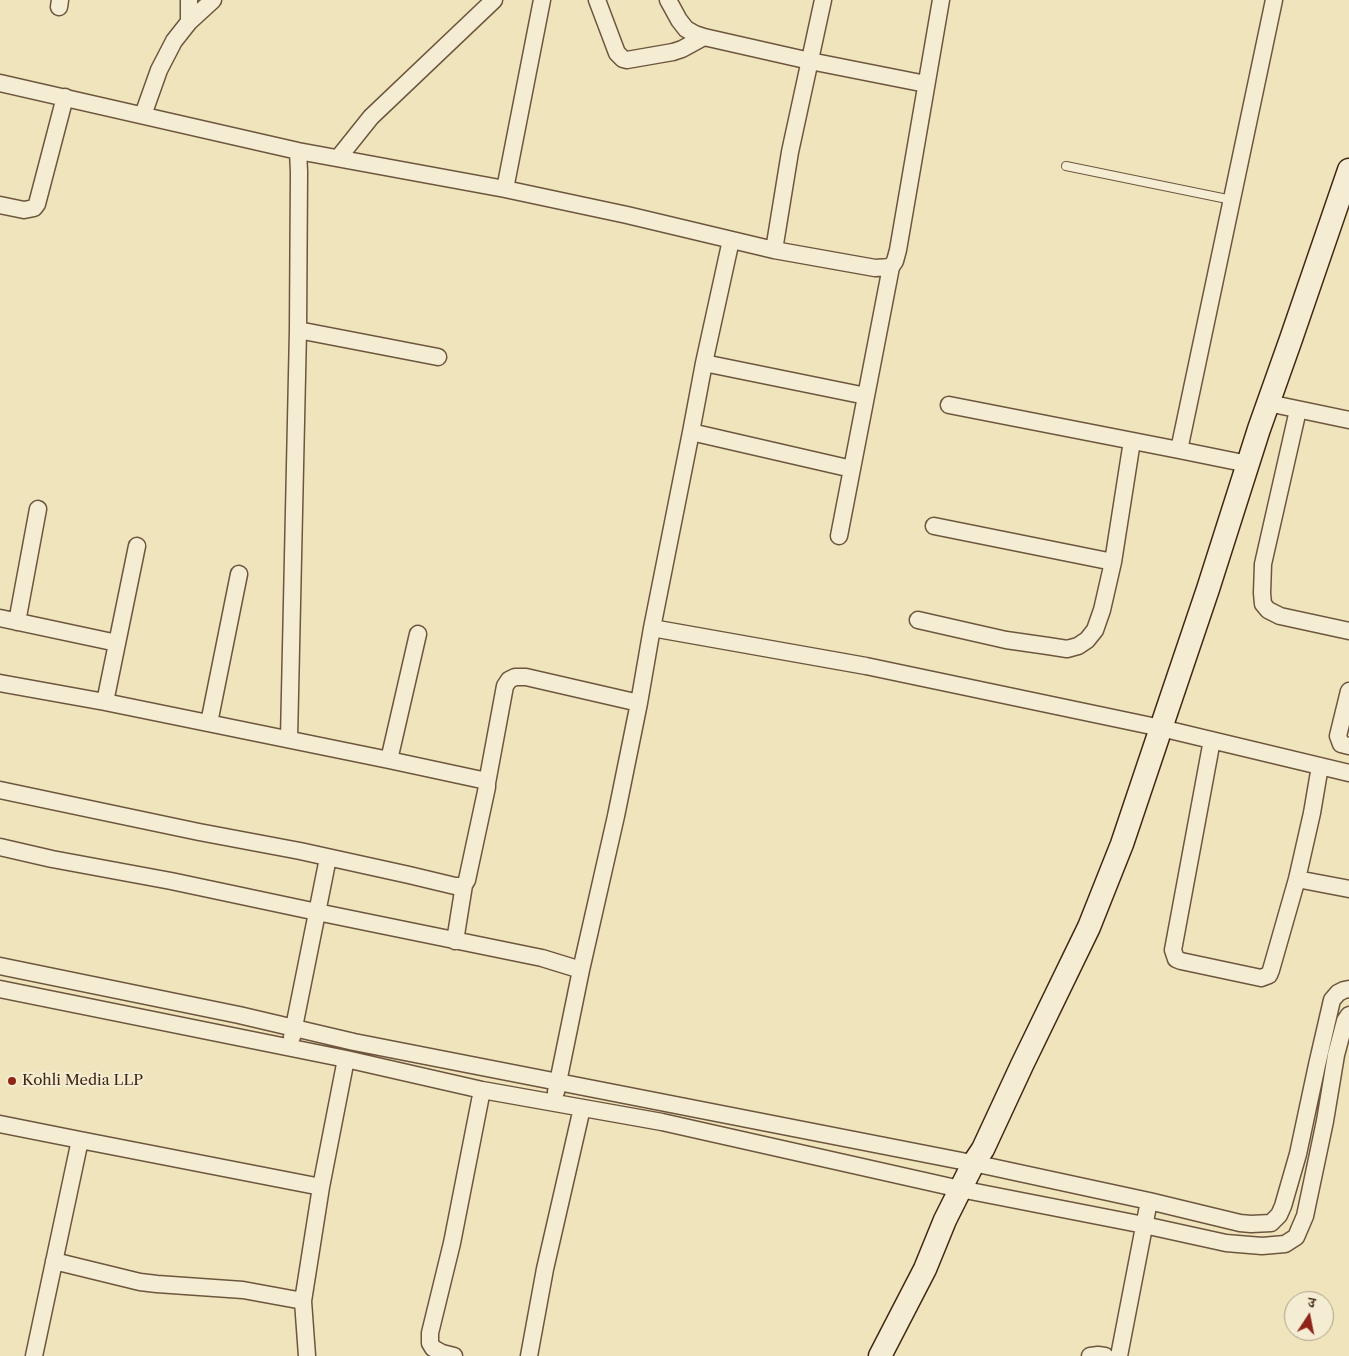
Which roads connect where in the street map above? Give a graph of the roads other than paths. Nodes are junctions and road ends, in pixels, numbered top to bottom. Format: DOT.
graph roads {
  1 [pos="189,0"];
  2 [pos="213,0"];
  3 [pos="494,0"];
  4 [pos="542,0"];
  5 [pos="597,0"];
  6 [pos="668,0"];
  7 [pos="823,0"];
  8 [pos="941,0"];
  9 [pos="1274,0"];
  10 [pos="189,22"];
  11 [pos="704,37"];
  12 [pos="810,61"];
  13 [pos="0,83"];
  14 [pos="926,84"];
  15 [pos="65,97"];
  16 [pos="143,115"];
  17 [pos="298,151"];
  18 [pos="339,158"];
  19 [pos="1066,166"];
  20 [pos="1349,170"];
  21 [pos="505,189"];
  22 [pos="1232,200"];
  23 [pos="0,205"];
  24 [pos="731,240"];
  25 [pos="774,250"];
  26 [pos="891,267"];
  27 [pos="298,330"];
  28 [pos="438,358"];
  29 [pos="704,363"];
  30 [pos="866,396"];
  31 [pos="1268,403"];
  32 [pos="949,405"];
  33 [pos="1298,410"];
  34 [pos="1349,420"];
  35 [pos="691,432"];
  36 [pos="1132,441"];
  37 [pos="1180,450"];
  38 [pos="1248,464"];
  39 [pos="852,469"];
  40 [pos="38,509"];
  41 [pos="934,526"];
  42 [pos="839,536"];
  43 [pos="137,546"];
  44 [pos="1113,562"];
  45 [pos="239,574"];
  46 [pos="0,618"];
  47 [pos="918,620"];
  48 [pos="17,622"];
  49 [pos="652,628"];
  50 [pos="1349,631"];
  51 [pos="418,634"];
  52 [pos="117,643"];
  53 [pos="0,683"];
  54 [pos="1349,692"];
  55 [pos="105,702"];
  56 [pos="639,703"];
  57 [pos="209,723"];
  58 [pos="1162,728"];
  59 [pos="289,738"];
  60 [pos="1212,740"];
  61 [pos="1349,746"];
  62 [pos="389,760"];
  63 [pos="1320,766"];
  64 [pos="1349,773"];
  65 [pos="487,783"];
  66 [pos="0,790"];
  67 [pos="0,847"];
  68 [pos="328,858"];
  69 [pos="1297,879"];
  70 [pos="464,885"];
  71 [pos="1349,889"];
  72 [pos="317,912"];
  73 [pos="455,941"];
  74 [pos="0,966"];
  75 [pos="581,970"];
  76 [pos="0,990"];
  77 [pos="1344,991"];
  78 [pos="1349,1010"];
  79 [pos="1349,1015"];
  80 [pos="294,1028"];
  81 [pos="290,1048"];
  82 [pos="346,1060"];
  83 [pos="558,1082"];
  84 [pos="482,1090"];
  85 [pos="554,1103"];
  86 [pos="582,1108"];
  87 [pos="0,1124"];
  88 [pos="80,1140"];
  89 [pos="973,1164"];
  90 [pos="321,1187"];
  91 [pos="960,1190"];
  92 [pos="1149,1201"];
  93 [pos="1271,1223"];
  94 [pos="1144,1225"];
  95 [pos="1285,1244"];
  96 [pos="54,1261"];
  97 [pos="303,1301"];
  98 [pos="34,1356"];
  99 [pos="307,1356"];
  100 [pos="454,1356"];
  101 [pos="529,1356"];
  102 [pos="880,1356"];
  103 [pos="1090,1356"];
  104 [pos="1105,1356"];
  105 [pos="1119,1356"];
  1 -- 10 [label="street"];
  2 -- 10 [label="street"];
  3 -- 18 [label="street"];
  4 -- 21 [label="street"];
  5 -- 11 [label="street"];
  6 -- 11 [label="street"];
  7 -- 12 [label="street"];
  8 -- 14 [label="street"];
  9 -- 22 [label="street"];
  10 -- 16 [label="street"];
  11 -- 12 [label="street"];
  12 -- 14 [label="street"];
  12 -- 25 [label="street"];
  13 -- 15 [label="street"];
  14 -- 26 [label="street"];
  15 -- 16 [label="street"];
  15 -- 23 [label="street"];
  16 -- 17 [label="street"];
  17 -- 18 [label="street"];
  17 -- 27 [label="street"];
  18 -- 21 [label="street"];
  19 -- 22 [label="lane"];
  20 -- 31 [label="street"];
  21 -- 24 [label="street"];
  22 -- 37 [label="street"];
  24 -- 25 [label="street"];
  24 -- 29 [label="street"];
  25 -- 26 [label="street"];
  26 -- 30 [label="street"];
  27 -- 28 [label="street"];
  27 -- 59 [label="street"];
  29 -- 30 [label="street"];
  29 -- 35 [label="street"];
  30 -- 39 [label="street"];
  31 -- 33 [label="street"];
  31 -- 38 [label="street"];
  32 -- 36 [label="street"];
  33 -- 34 [label="street"];
  33 -- 50 [label="street"];
  35 -- 39 [label="street"];
  35 -- 49 [label="street"];
  36 -- 37 [label="street"];
  36 -- 44 [label="street"];
  37 -- 38 [label="street"];
  38 -- 58 [label="street"];
  39 -- 42 [label="street"];
  40 -- 48 [label="street"];
  41 -- 44 [label="street"];
  43 -- 52 [label="street"];
  44 -- 47 [label="street"];
  45 -- 57 [label="street"];
  46 -- 48 [label="street"];
  48 -- 52 [label="street"];
  49 -- 56 [label="street"];
  49 -- 58 [label="street"];
  51 -- 62 [label="street"];
  52 -- 55 [label="street"];
  53 -- 55 [label="street"];
  54 -- 61 [label="street"];
  55 -- 57 [label="street"];
  56 -- 65 [label="street"];
  56 -- 75 [label="street"];
  57 -- 59 [label="street"];
  58 -- 60 [label="street"];
  58 -- 89 [label="street"];
  59 -- 62 [label="street"];
  60 -- 63 [label="street"];
  60 -- 69 [label="street"];
  62 -- 65 [label="street"];
  63 -- 64 [label="street"];
  63 -- 69 [label="street"];
  65 -- 70 [label="street"];
  66 -- 68 [label="street"];
  67 -- 72 [label="street"];
  68 -- 70 [label="street"];
  68 -- 72 [label="street"];
  69 -- 71 [label="street"];
  70 -- 73 [label="street"];
  72 -- 73 [label="street"];
  72 -- 80 [label="street"];
  73 -- 75 [label="street"];
  74 -- 80 [label="street"];
  75 -- 83 [label="street"];
  76 -- 81 [label="street"];
  77 -- 78 [label="street"];
  77 -- 93 [label="street"];
  79 -- 95 [label="street"];
  80 -- 81 [label="street"];
  80 -- 83 [label="street"];
  81 -- 82 [label="street"];
  82 -- 84 [label="street"];
  82 -- 90 [label="street"];
  83 -- 85 [label="street"];
  83 -- 89 [label="street"];
  84 -- 85 [label="street"];
  84 -- 100 [label="street"];
  85 -- 86 [label="street"];
  86 -- 91 [label="street"];
  86 -- 101 [label="street"];
  87 -- 88 [label="street"];
  88 -- 90 [label="street"];
  88 -- 96 [label="street"];
  89 -- 91 [label="street"];
  89 -- 92 [label="street"];
  90 -- 97 [label="street"];
  91 -- 94 [label="street"];
  91 -- 102 [label="street"];
  92 -- 93 [label="street"];
  92 -- 94 [label="street"];
  93 -- 95 [label="street"];
  94 -- 95 [label="street"];
  94 -- 105 [label="street"];
  96 -- 97 [label="street"];
  96 -- 98 [label="street"];
  97 -- 99 [label="street"];
  103 -- 104 [label="street"];
}
